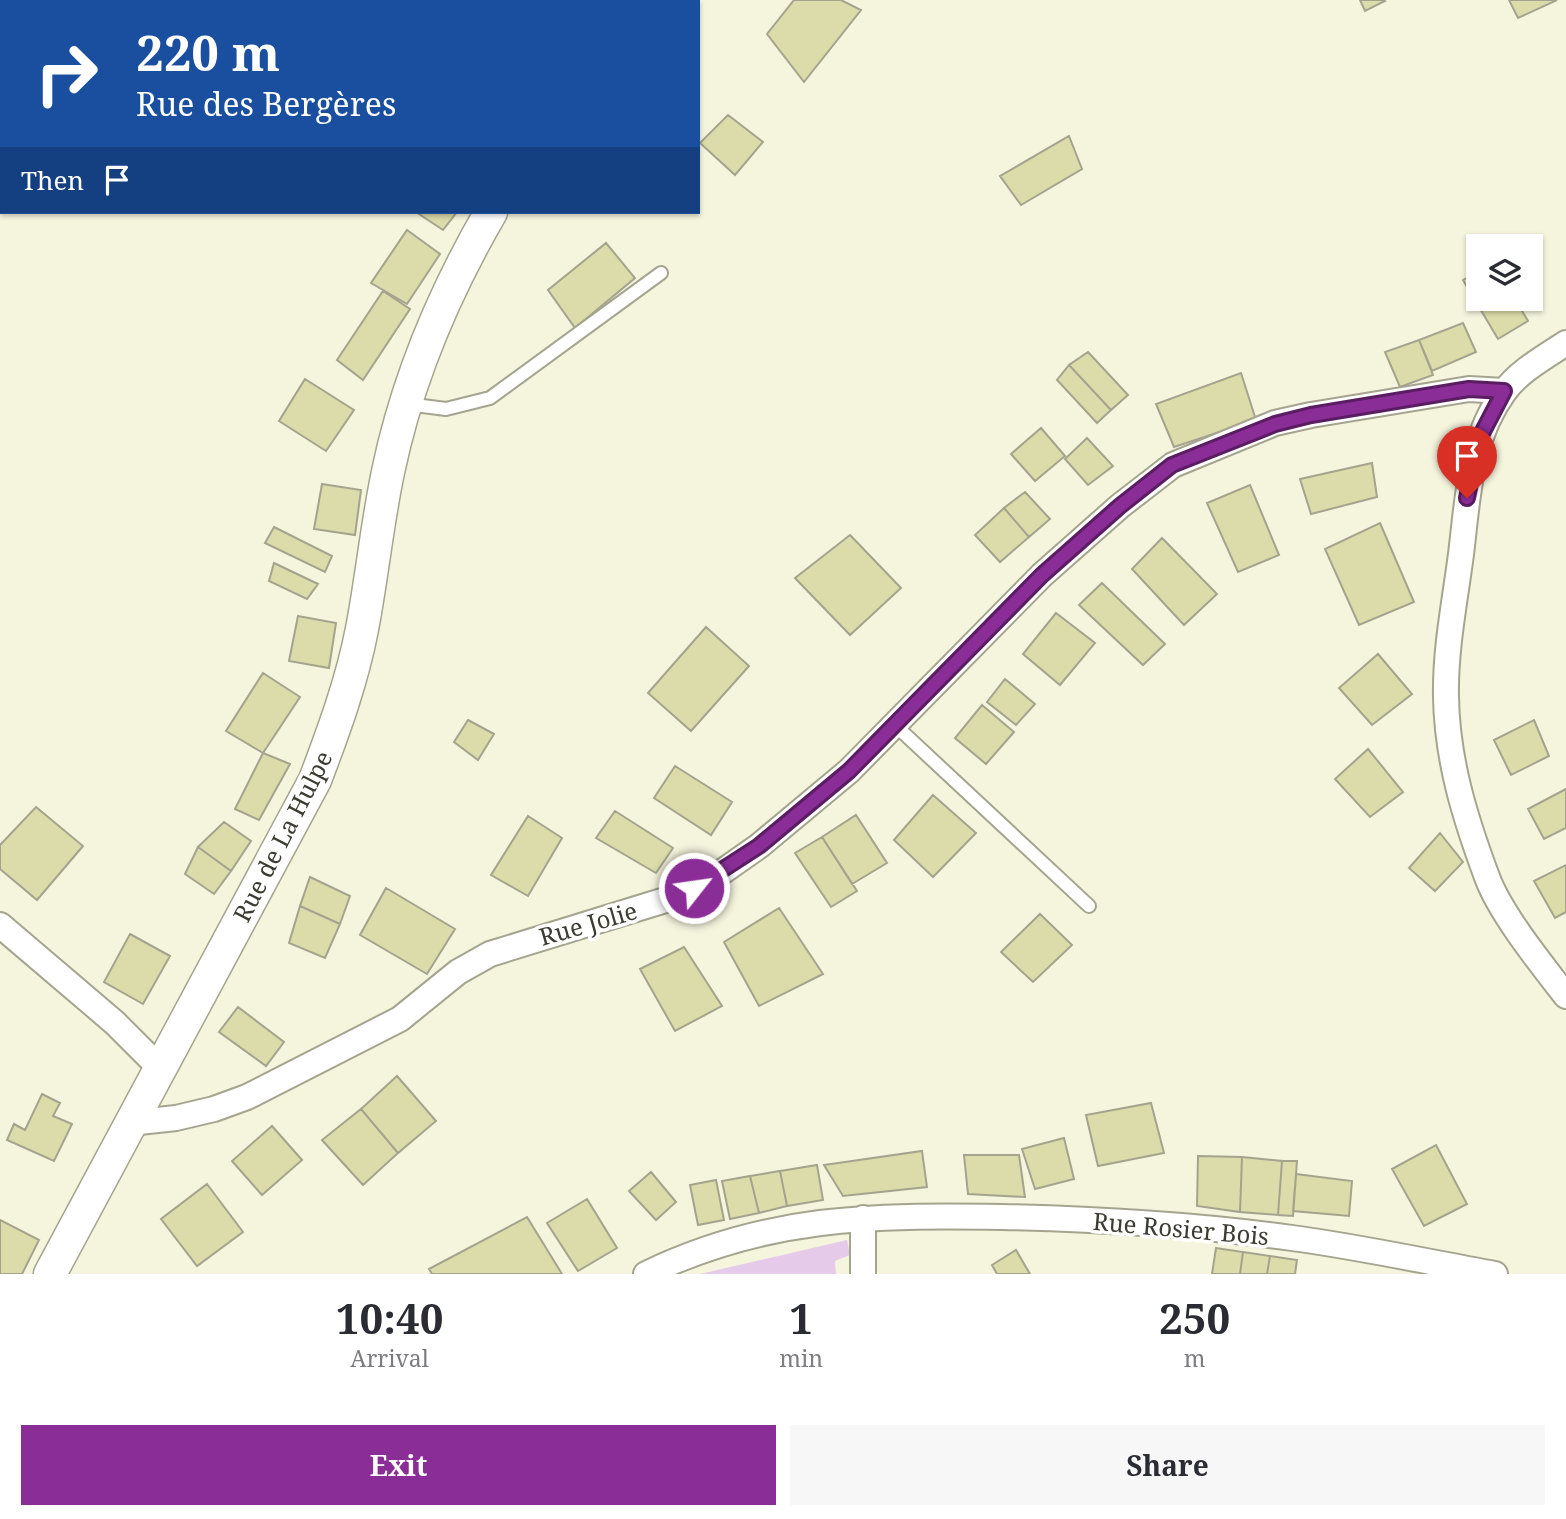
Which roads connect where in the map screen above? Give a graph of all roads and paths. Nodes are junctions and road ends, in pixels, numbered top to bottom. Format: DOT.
graph roads {
  1 [pos="490,214"];
  2 [pos="661,273"];
  3 [pos="1566,342"];
  4 [pos="1504,391"];
  5 [pos="407,404"];
  6 [pos="896,726"];
  7 [pos="1089,906"];
  8 [pos="0,925"];
  9 [pos="1566,996"];
  10 [pos="159,1067"];
  11 [pos="130,1123"];
  12 [pos="863,1219"];
  13 [pos="50,1274"];
  14 [pos="646,1274"];
  15 [pos="863,1274"];
  16 [pos="1495,1274"];
  1 -- 5 [label="street, Rue de La Hulpe"];
  2 -- 5 [label="lane"];
  3 -- 4 [label="street"];
  4 -- 6 [label="street, Rue Jolie"];
  4 -- 9 [label="street"];
  5 -- 10 [label="street, Rue de La Hulpe"];
  6 -- 7 [label="lane"];
  6 -- 11 [label="street, Rue Jolie"];
  8 -- 10 [label="street"];
  10 -- 11 [label="street, Rue de La Hulpe"];
  11 -- 13 [label="street, Rue de La Hulpe"];
  12 -- 14 [label="street, Rue Rosier Bois"];
  12 -- 15 [label="street"];
  12 -- 16 [label="street, Rue Rosier Bois"];
}
